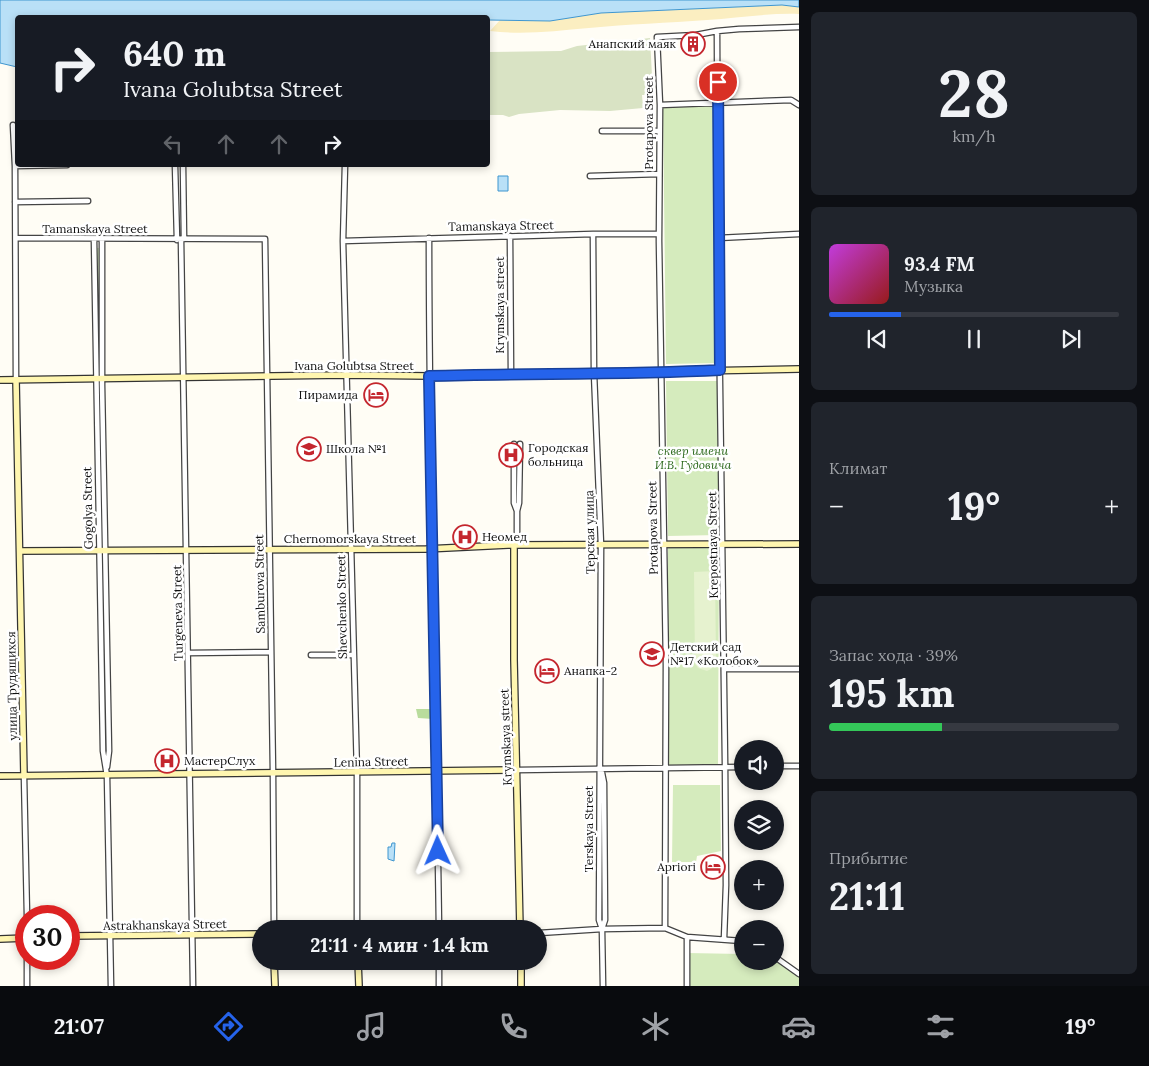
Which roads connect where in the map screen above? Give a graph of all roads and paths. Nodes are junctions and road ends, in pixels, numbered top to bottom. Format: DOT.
graph roads {
  1 [pos="799,27"];
  2 [pos="718,31"];
  3 [pos="719,102"];
  4 [pos="660,105"];
  5 [pos="799,105"];
  6 [pos="13,125"];
  7 [pos="602,131"];
  8 [pos="660,131"];
  9 [pos="15,166"];
  10 [pos="175,167"];
  11 [pos="183,167"];
  12 [pos="345,167"];
  13 [pos="659,174"];
  14 [pos="590,176"];
  15 [pos="88,201"];
  16 [pos="15,202"];
  17 [pos="593,234"];
  18 [pos="659,234"];
  19 [pos="799,234"];
  20 [pos="510,236"];
  21 [pos="16,238"];
  22 [pos="429,238"];
  23 [pos="718,238"];
  24 [pos="94,239"];
  25 [pos="102,239"];
  26 [pos="265,239"];
  27 [pos="181,240"];
  28 [pos="343,241"];
  29 [pos="799,369"];
  30 [pos="720,370"];
  31 [pos="594,372"];
  32 [pos="661,373"];
  33 [pos="510,374"];
  34 [pos="348,375"];
  35 [pos="429,376"];
  36 [pos="266,377"];
  37 [pos="184,378"];
  38 [pos="0,380"];
  39 [pos="16,380"];
  40 [pos="99,380"];
  41 [pos="517,444"];
  42 [pos="723,544"];
  43 [pos="799,544"];
  44 [pos="515,545"];
  45 [pos="601,545"];
  46 [pos="664,545"];
  47 [pos="433,548"];
  48 [pos="269,549"];
  49 [pos="350,549"];
  50 [pos="186,550"];
  51 [pos="20,551"];
  52 [pos="98,551"];
  53 [pos="106,551"];
  54 [pos="271,652"];
  55 [pos="188,653"];
  56 [pos="311,655"];
  57 [pos="353,655"];
  58 [pos="799,668"];
  59 [pos="724,669"];
  60 [pos="784,766"];
  61 [pos="799,766"];
  62 [pos="725,767"];
  63 [pos="734,767"];
  64 [pos="666,769"];
  65 [pos="517,770"];
  66 [pos="600,770"];
  67 [pos="437,771"];
  68 [pos="273,773"];
  69 [pos="357,773"];
  70 [pos="191,774"];
  71 [pos="0,776"];
  72 [pos="24,776"];
  73 [pos="107,776"];
  74 [pos="27,905"];
  75 [pos="274,920"];
  76 [pos="357,920"];
  77 [pos="439,920"];
  78 [pos="520,920"];
  79 [pos="665,928"];
  80 [pos="602,929"];
  81 [pos="547,932"];
  82 [pos="252,934"];
  83 [pos="192,935"];
  84 [pos="80,936"];
  85 [pos="110,936"];
  86 [pos="687,937"];
  87 [pos="15,938"];
  88 [pos="0,939"];
  89 [pos="724,939"];
  90 [pos="734,940"];
  91 [pos="784,963"];
  92 [pos="27,970"];
  93 [pos="274,970"];
  94 [pos="358,970"];
  95 [pos="439,970"];
  96 [pos="520,970"];
  97 [pos="799,974"];
  98 [pos="27,986"];
  99 [pos="111,986"];
  100 [pos="194,986"];
  101 [pos="275,986"];
  102 [pos="359,986"];
  103 [pos="440,986"];
  104 [pos="521,986"];
  105 [pos="603,986"];
  106 [pos="687,986"];
  1 -- 2 [label="street"];
  2 -- 3 [label="street, Krepostnaya Street"];
  2 -- 4 [label="street, Protapova Street"];
  3 -- 4 [label="street"];
  3 -- 5 [label="street"];
  3 -- 23 [label="street, Krepostnaya Street"];
  4 -- 8 [label="street, Protapova Street"];
  6 -- 9 [label="street, улица Трудящихся"];
  7 -- 8 [label="street"];
  8 -- 13 [label="street, Protapova Street"];
  9 -- 16 [label="street, улица Трудящихся"];
  10 -- 27 [label="street, Turgeneva Street"];
  11 -- 27 [label="street, Turgeneva Street"];
  12 -- 28 [label="street, Shevchenko Street"];
  13 -- 14 [label="street"];
  13 -- 18 [label="street, Protapova Street"];
  15 -- 16 [label="street"];
  16 -- 21 [label="street, улица Трудящихся"];
  17 -- 18 [label="street, Tamanskaya Street"];
  17 -- 20 [label="street, Tamanskaya Street"];
  17 -- 31 [label="street, Терская улица"];
  18 -- 32 [label="street, Protapova Street"];
  19 -- 23 [label="street"];
  20 -- 22 [label="street, Tamanskaya Street"];
  20 -- 33 [label="street, Krymskaya street"];
  21 -- 24 [label="street, Tamanskaya Street"];
  21 -- 39 [label="street, улица Трудящихся"];
  22 -- 28 [label="street, Tamanskaya Street"];
  22 -- 35 [label="street"];
  23 -- 30 [label="street, Krepostnaya Street"];
  24 -- 25 [label="street, Tamanskaya Street"];
  24 -- 40 [label="street, Gogolya Street"];
  25 -- 27 [label="street, Tamanskaya Street"];
  25 -- 40 [label="street, Gogolya Street"];
  26 -- 27 [label="street, Tamanskaya Street"];
  26 -- 36 [label="street, Samburova Street"];
  27 -- 37 [label="street, Turgeneva Street"];
  28 -- 34 [label="street, Shevchenko Street"];
  29 -- 30 [label="street, Ivana Golubtsa Street"];
  30 -- 32 [label="street, Ivana Golubtsa Street"];
  30 -- 42 [label="street, Krepostnaya Street"];
  31 -- 32 [label="street, Ivana Golubtsa Street"];
  31 -- 33 [label="street, Ivana Golubtsa Street"];
  31 -- 45 [label="street, Терская улица"];
  32 -- 46 [label="street, Protapova Street"];
  33 -- 35 [label="street, Ivana Golubtsa Street"];
  34 -- 35 [label="street, Ivana Golubtsa Street"];
  34 -- 36 [label="street, Ivana Golubtsa Street"];
  34 -- 49 [label="street, Shevchenko Street"];
  35 -- 47 [label="street"];
  36 -- 37 [label="street, Ivana Golubtsa Street"];
  36 -- 48 [label="street, Samburova Street"];
  37 -- 40 [label="street, Ivana Golubtsa Street"];
  37 -- 50 [label="street, Turgeneva Street"];
  38 -- 39 [label="street, Ivana Golubtsa Street"];
  39 -- 40 [label="street, Ivana Golubtsa Street"];
  39 -- 51 [label="street, улица Трудящихся"];
  40 -- 52 [label="street, Gogolya Street"];
  40 -- 53 [label="street, Gogolya Street"];
  41 -- 44 [label="street, Krymskaya street"];
  42 -- 43 [label="street, Chernomorskaya Street"];
  42 -- 46 [label="street, Chernomorskaya Street"];
  42 -- 59 [label="street, Krepostnaya Street"];
  44 -- 45 [label="street, Chernomorskaya Street"];
  44 -- 47 [label="street, Chernomorskaya Street"];
  44 -- 65 [label="street, Krymskaya street"];
  45 -- 46 [label="street, Chernomorskaya Street"];
  45 -- 66 [label="street, Терская улица"];
  46 -- 64 [label="street, Protapova Street"];
  47 -- 49 [label="street, Chernomorskaya Street"];
  47 -- 67 [label="street"];
  48 -- 49 [label="street, Chernomorskaya Street"];
  48 -- 50 [label="street, Chernomorskaya Street"];
  48 -- 54 [label="street, Samburova Street"];
  49 -- 57 [label="street, Shevchenko Street"];
  50 -- 53 [label="street, Chernomorskaya Street"];
  50 -- 55 [label="street, Turgeneva Street"];
  51 -- 52 [label="street, Chernomorskaya Street"];
  51 -- 72 [label="street, улица Трудящихся"];
  52 -- 53 [label="street, Chernomorskaya Street"];
  52 -- 73 [label="street, Gogolya Street"];
  53 -- 73 [label="street, Gogolya Street"];
  54 -- 55 [label="street"];
  54 -- 68 [label="street, Samburova Street"];
  55 -- 70 [label="street, Turgeneva Street"];
  56 -- 57 [label="street"];
  57 -- 69 [label="street, Shevchenko Street"];
  58 -- 59 [label="street"];
  59 -- 62 [label="street, Krepostnaya Street"];
  60 -- 61 [label="street"];
  62 -- 63 [label="street, Lenina Street"];
  62 -- 64 [label="street, Lenina Street"];
  62 -- 89 [label="street, Krepostnaya Street"];
  64 -- 66 [label="street, Lenina Street"];
  64 -- 79 [label="street, Protapova Street"];
  65 -- 66 [label="street, Lenina Street"];
  65 -- 67 [label="street, Lenina Street"];
  65 -- 78 [label="street, Krymskaya street"];
  66 -- 80 [label="street, Terskaya Street"];
  67 -- 69 [label="street, Lenina Street"];
  67 -- 77 [label="street"];
  68 -- 69 [label="street, Lenina Street"];
  68 -- 70 [label="street, Lenina Street"];
  68 -- 75 [label="street, Samburova Street"];
  69 -- 76 [label="street, Shevchenko Street"];
  70 -- 73 [label="street, Lenina Street"];
  70 -- 83 [label="street, Turgeneva Street"];
  71 -- 72 [label="street, Lenina Street"];
  72 -- 73 [label="street, Lenina Street"];
  72 -- 74 [label="street, улица Трудящихся"];
  73 -- 85 [label="street, Gogolya Street"];
  79 -- 80 [label="street"];
  79 -- 86 [label="street"];
  80 -- 81 [label="street"];
  80 -- 105 [label="street, Terskaya Street"];
  82 -- 83 [label="street, Astrakhanskaya Street"];
  83 -- 85 [label="street, Astrakhanskaya Street"];
  83 -- 100 [label="street, Turgeneva Street"];
  84 -- 85 [label="street, Astrakhanskaya Street"];
  85 -- 99 [label="street, Gogolya Street"];
  86 -- 89 [label="street"];
  86 -- 106 [label="street"];
  87 -- 88 [label="street"];
  89 -- 90 [label="street"];
  91 -- 97 [label="street"];
  92 -- 98 [label="street"];
  93 -- 101 [label="street"];
  94 -- 102 [label="street"];
  95 -- 103 [label="street"];
  96 -- 104 [label="street"];
}
